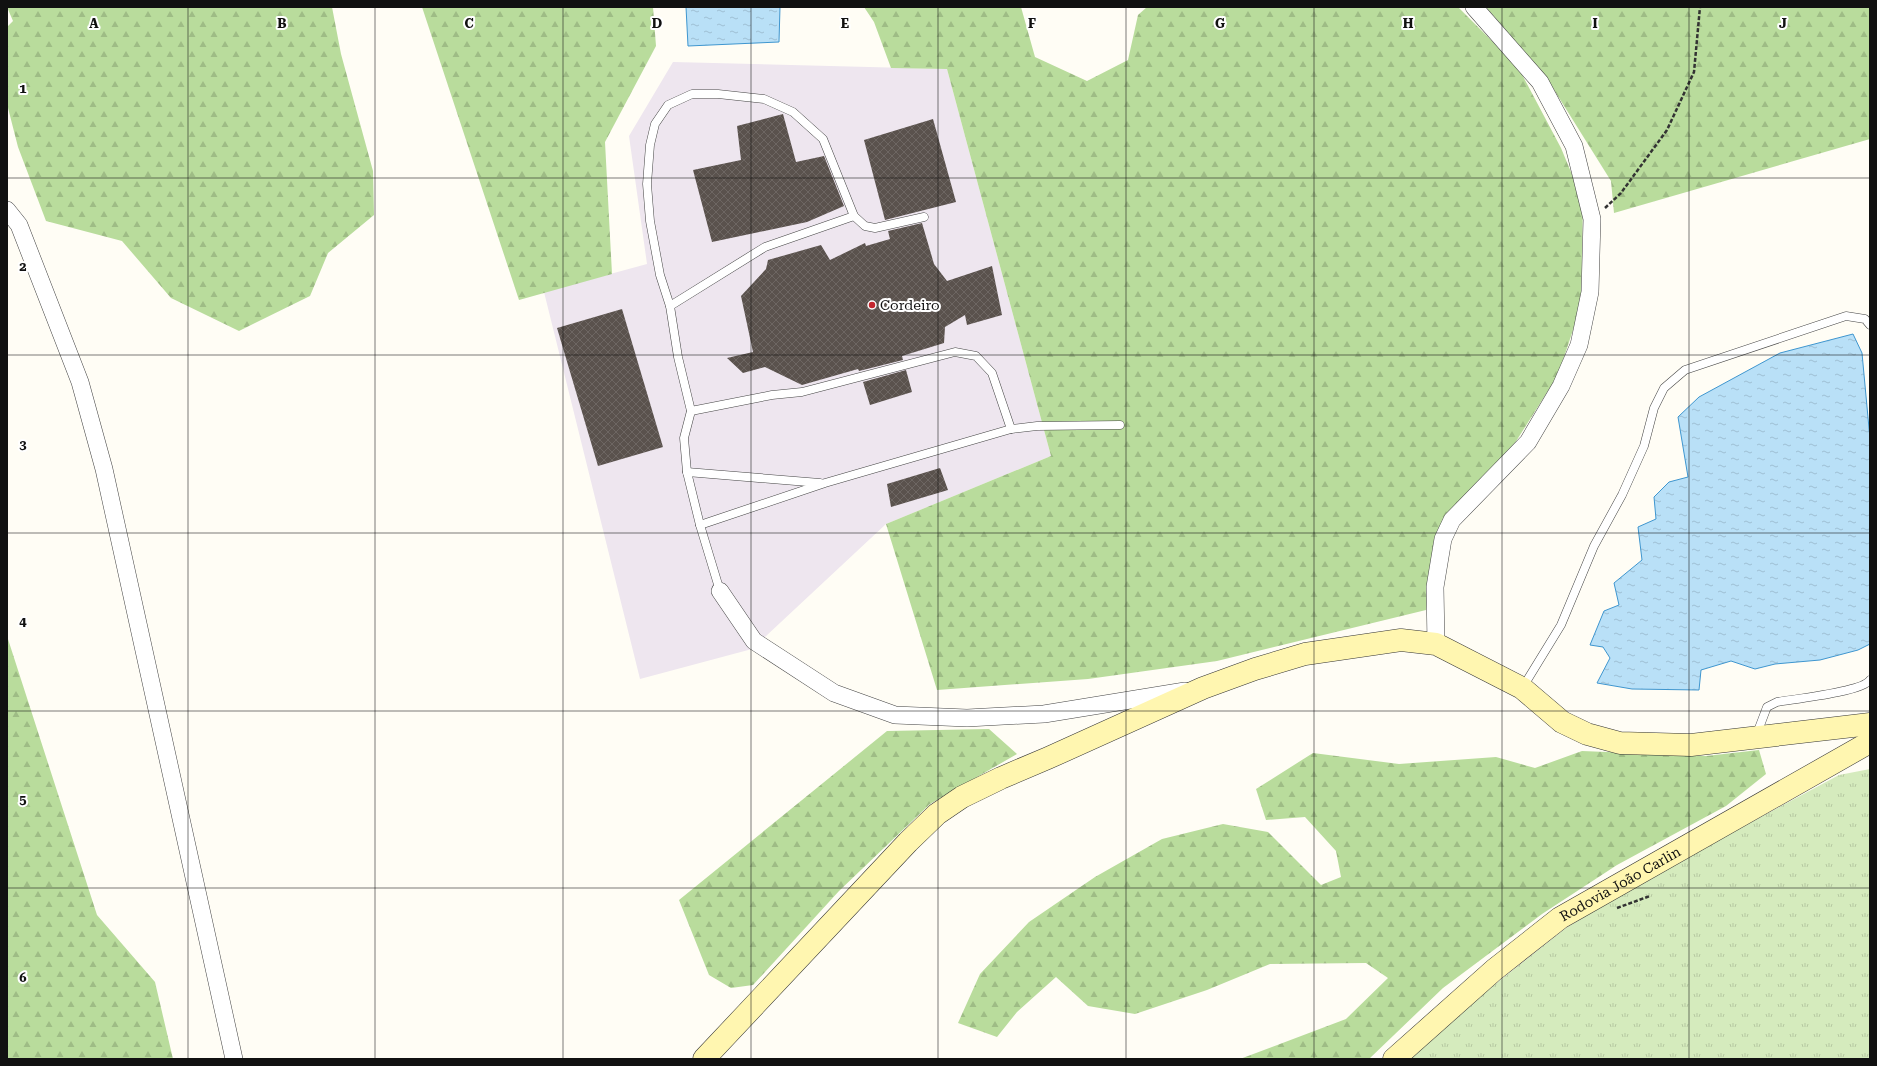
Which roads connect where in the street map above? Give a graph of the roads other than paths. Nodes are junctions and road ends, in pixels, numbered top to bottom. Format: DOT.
graph roads {
  1 [pos="1474,7"];
  2 [pos="7,210"];
  3 [pos="854,216"];
  4 [pos="924,217"];
  5 [pos="670,306"];
  6 [pos="1870,325"];
  7 [pos="691,411"];
  8 [pos="1120,425"];
  9 [pos="1011,429"];
  10 [pos="687,472"];
  11 [pos="825,484"];
  12 [pos="700,525"];
  13 [pos="720,592"];
  14 [pos="1436,644"];
  15 [pos="1870,680"];
  16 [pos="1203,688"];
  17 [pos="1522,688"];
  18 [pos="1870,724"];
  19 [pos="1756,737"];
  20 [pos="1870,742"];
  21 [pos="234,1059"];
  22 [pos="704,1059"];
  23 [pos="1394,1059"];
  1 -- 14 [label="street"];
  2 -- 21 [label="street"];
  3 -- 4 [label="lane"];
  3 -- 5 [label="lane"];
  3 -- 5 [label="lane"];
  5 -- 7 [label="lane"];
  6 -- 17 [label="lane"];
  7 -- 9 [label="lane"];
  7 -- 10 [label="lane"];
  8 -- 9 [label="lane"];
  9 -- 11 [label="lane"];
  10 -- 11 [label="lane"];
  10 -- 12 [label="lane"];
  11 -- 12 [label="lane"];
  12 -- 13 [label="lane"];
  13 -- 16 [label="street"];
  14 -- 16 [label="street"];
  14 -- 17 [label="street"];
  15 -- 19 [label="lane"];
  16 -- 22 [label="street"];
  17 -- 19 [label="street"];
  18 -- 19 [label="street"];
  20 -- 23 [label="street, Rodovia João Carlin"];
}
